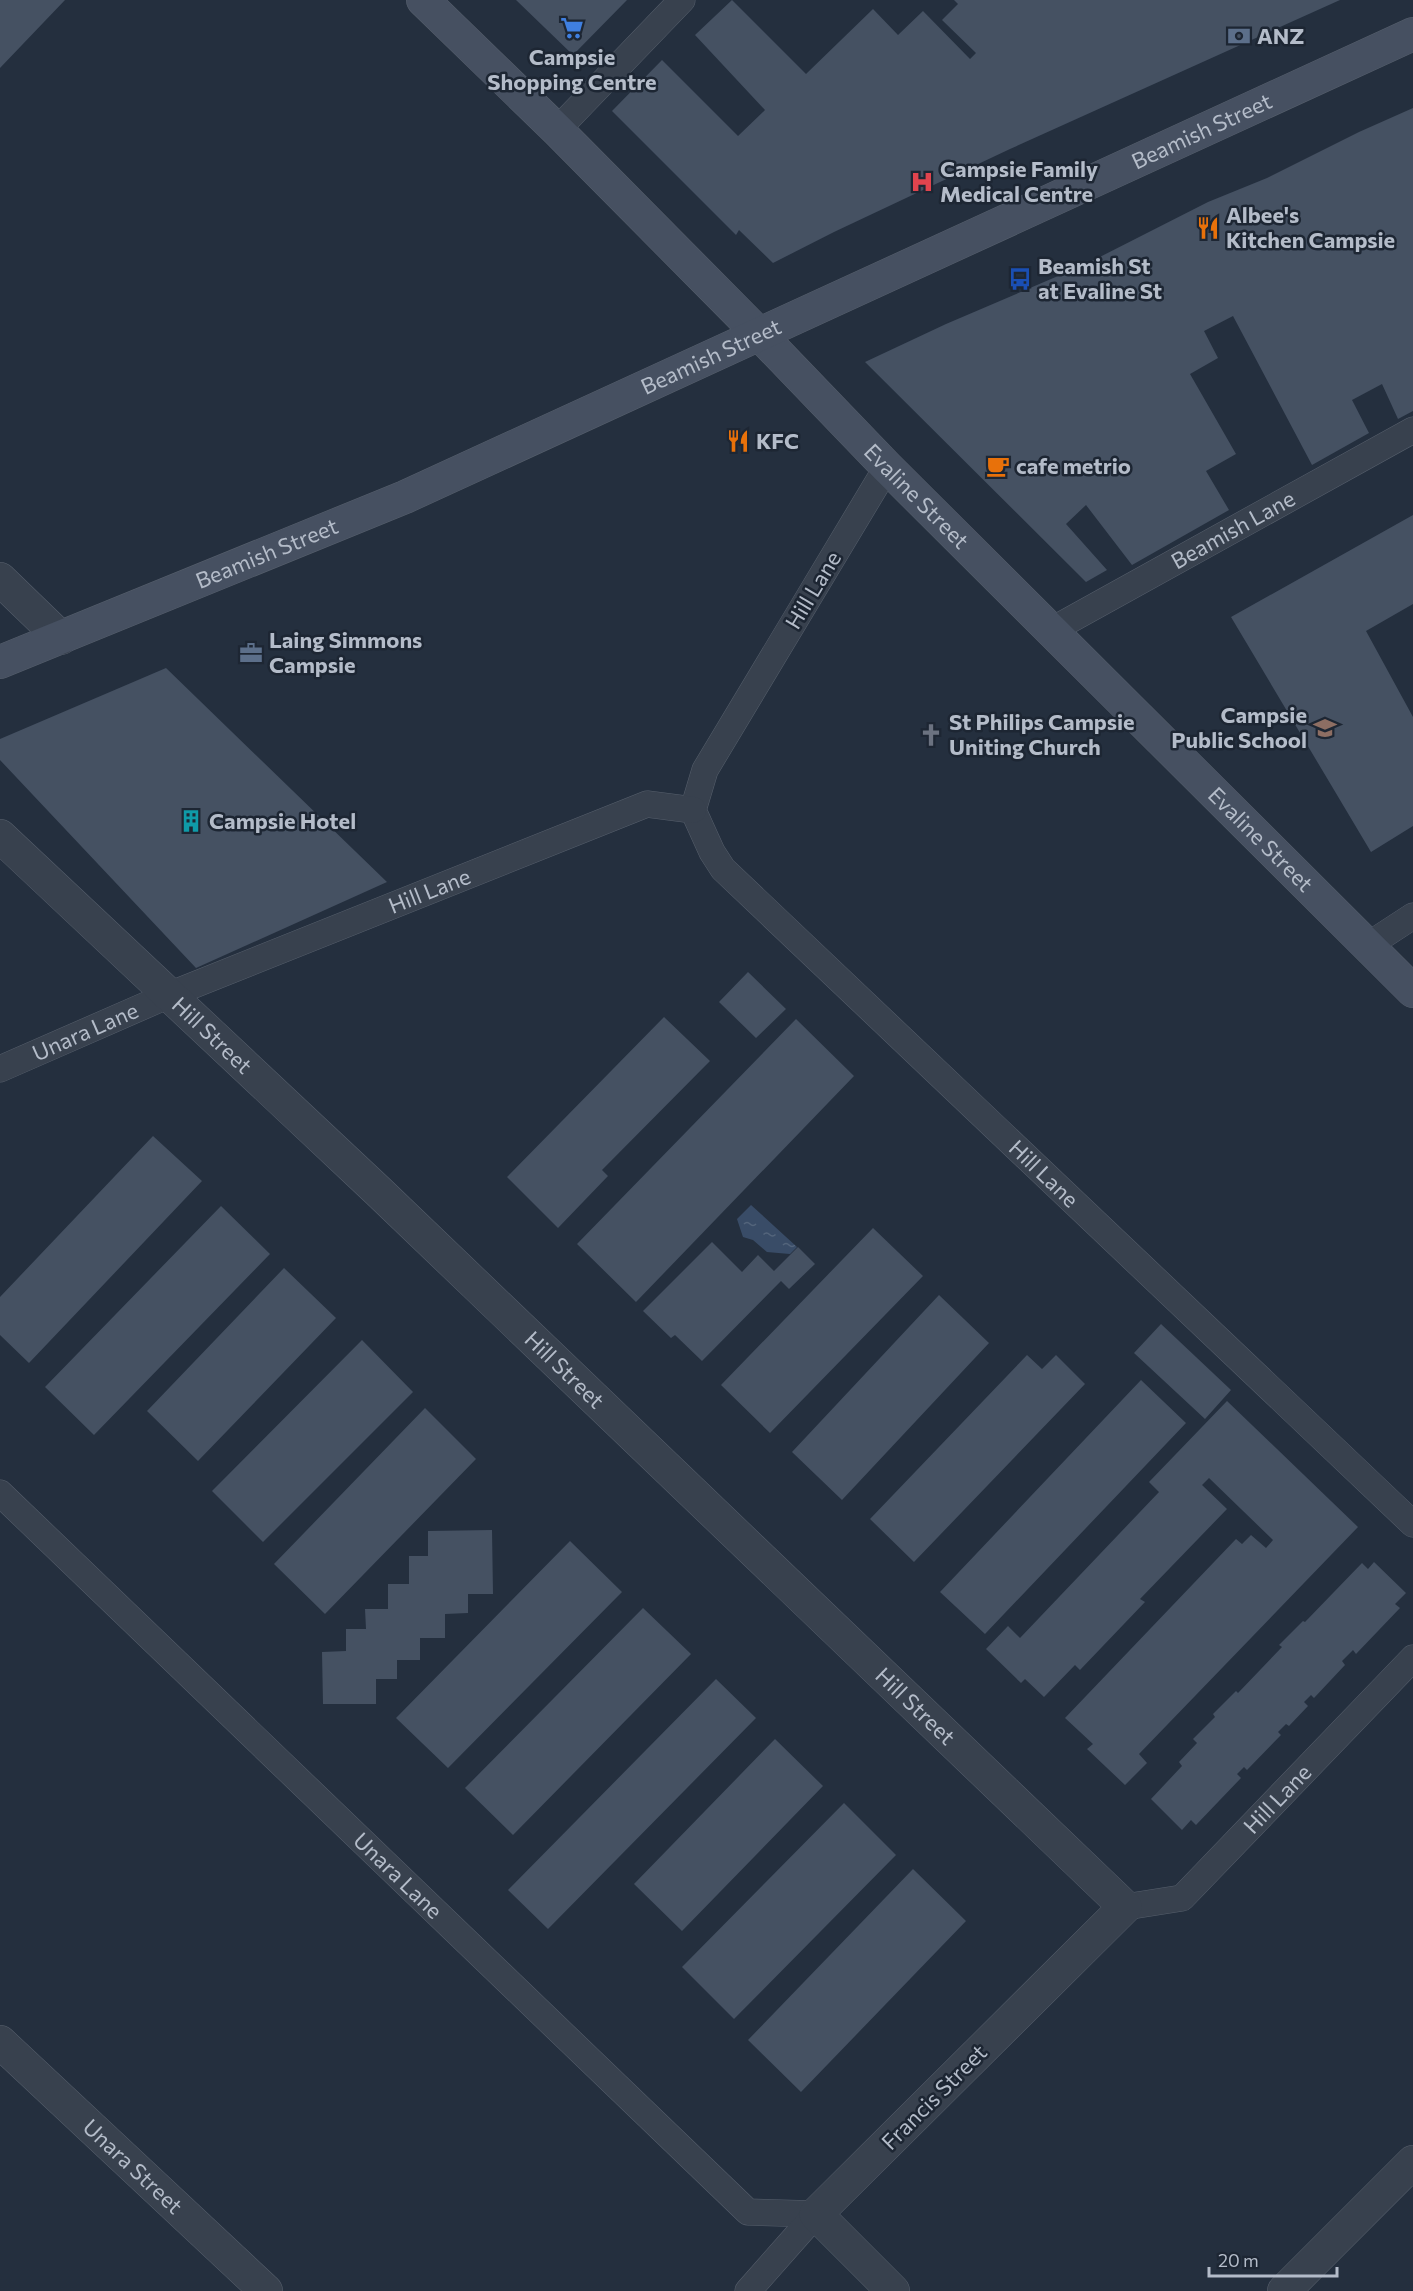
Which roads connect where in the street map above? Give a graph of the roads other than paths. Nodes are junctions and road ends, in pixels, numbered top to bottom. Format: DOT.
graph roads {
  1 [pos="423,0"];
  2 [pos="682,0"];
  3 [pos="1413,34"];
  4 [pos="557,130"];
  5 [pos="760,335"];
  6 [pos="1413,430"];
  7 [pos="887,467"];
  8 [pos="0,579"];
  9 [pos="1052,630"];
  10 [pos="61,638"];
  11 [pos="0,662"];
  12 [pos="693,810"];
  13 [pos="0,836"];
  14 [pos="1413,916"];
  15 [pos="1367,946"];
  16 [pos="1413,991"];
  17 [pos="169,995"];
  18 [pos="0,1069"];
  19 [pos="0,1493"];
  20 [pos="1413,1524"];
  21 [pos="1413,1658"];
  22 [pos="1125,1907"];
  23 [pos="0,2042"];
  24 [pos="1413,2162"];
  25 [pos="816,2214"];
  26 [pos="266,2291"];
  27 [pos="748,2291"];
  28 [pos="893,2291"];
  29 [pos="1284,2291"];
  1 -- 4 [label="main road, Evaline Street"];
  2 -- 4 [label="lane"];
  3 -- 5 [label="main road, Beamish Street"];
  4 -- 5 [label="main road, Evaline Street"];
  5 -- 7 [label="main road, Evaline Street"];
  5 -- 10 [label="main road, Beamish Street"];
  6 -- 9 [label="lane, Beamish Lane"];
  7 -- 9 [label="main road, Evaline Street"];
  7 -- 12 [label="lane, Hill Lane"];
  8 -- 10 [label="street"];
  9 -- 15 [label="main road, Evaline Street"];
  10 -- 11 [label="main road, Beamish Street"];
  12 -- 17 [label="lane, Hill Lane"];
  12 -- 20 [label="lane, Hill Lane"];
  13 -- 17 [label="street, Hill Street"];
  14 -- 15 [label="lane"];
  15 -- 16 [label="main road, Evaline Street"];
  17 -- 18 [label="lane, Unara Lane"];
  17 -- 22 [label="street, Hill Street"];
  19 -- 25 [label="lane, Unara Lane"];
  21 -- 22 [label="lane, Hill Lane"];
  22 -- 25 [label="street, Francis Street"];
  23 -- 26 [label="street, Unara Street"];
  24 -- 29 [label="street"];
  25 -- 27 [label="lane, Francis Street"];
  25 -- 28 [label="street"];
}
